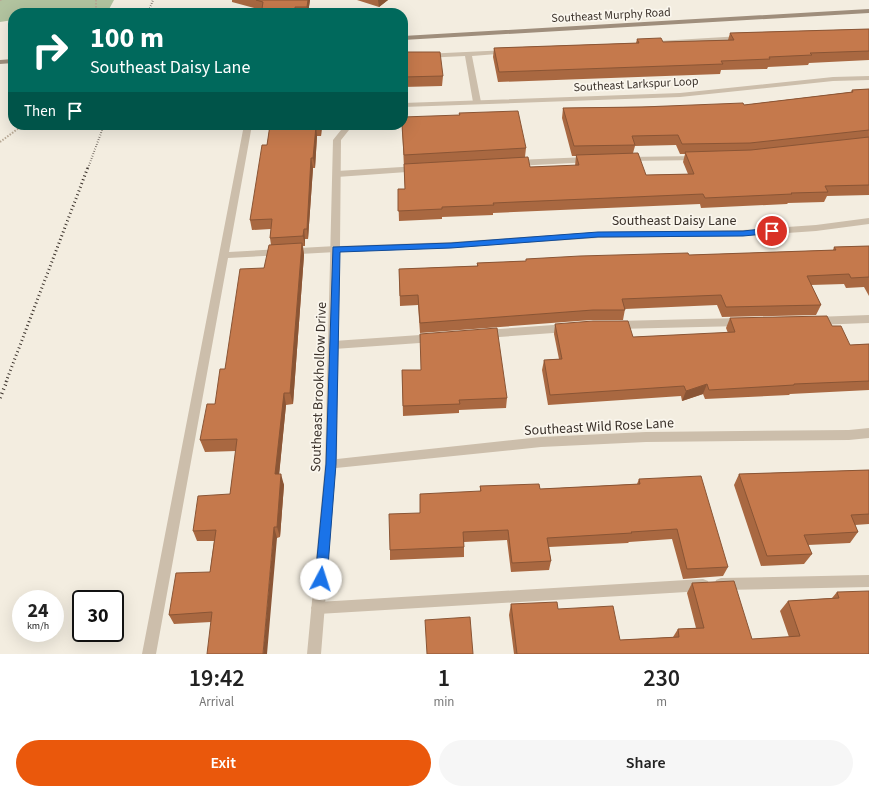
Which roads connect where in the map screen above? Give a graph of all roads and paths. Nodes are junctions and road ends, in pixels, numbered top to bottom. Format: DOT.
graph roads {
  1 [pos="869,11"];
  2 [pos="751,37"];
  3 [pos="408,38"];
  4 [pos="649,43"];
  5 [pos="516,51"];
  6 [pos="468,54"];
  7 [pos="408,57"];
  8 [pos="869,78"];
  9 [pos="476,102"];
  10 [pos="408,104"];
  11 [pos="16,130"];
  12 [pos="247,130"];
  13 [pos="345,130"];
  14 [pos="0,142"];
  15 [pos="708,158"];
  16 [pos="622,159"];
  17 [pos="599,160"];
  18 [pos="504,163"];
  19 [pos="424,168"];
  20 [pos="337,174"];
  21 [pos="869,221"];
  22 [pos="336,249"];
  23 [pos="224,255"];
  24 [pos="869,319"];
  25 [pos="806,321"];
  26 [pos="750,322"];
  27 [pos="607,325"];
  28 [pos="576,327"];
  29 [pos="474,335"];
  30 [pos="443,337"];
  31 [pos="334,345"];
  32 [pos="869,433"];
  33 [pos="331,464"];
  34 [pos="869,581"];
  35 [pos="318,608"];
  36 [pos="149,654"];
  37 [pos="314,654"];
  1 -- 3 [label="main road, Southeast Murphy Road"];
  2 -- 4 [label="street"];
  5 -- 6 [label="street"];
  6 -- 7 [label="street"];
  6 -- 9 [label="street"];
  8 -- 9 [label="street, Southeast Larkspur Loop"];
  9 -- 10 [label="street, Southeast Larkspur Loop"];
  11 -- 14 [label="path"];
  12 -- 23 [label="street"];
  13 -- 20 [label="street, Southeast Brookhollow Drive"];
  15 -- 16 [label="street"];
  17 -- 18 [label="street"];
  19 -- 20 [label="street"];
  20 -- 22 [label="street, Southeast Brookhollow Drive"];
  21 -- 22 [label="street, Southeast Daisy Lane"];
  22 -- 23 [label="street, Southeast Daisy Lane"];
  22 -- 31 [label="street, Southeast Brookhollow Drive"];
  23 -- 36 [label="street"];
  24 -- 25 [label="street"];
  26 -- 27 [label="street"];
  28 -- 29 [label="street"];
  30 -- 31 [label="street"];
  31 -- 33 [label="street, Southeast Brookhollow Drive"];
  32 -- 33 [label="street, Southeast Wild Rose Lane"];
  33 -- 35 [label="street, Southeast Brookhollow Drive"];
  34 -- 35 [label="street"];
  35 -- 37 [label="street, Southeast Brookhollow Drive"];
}
